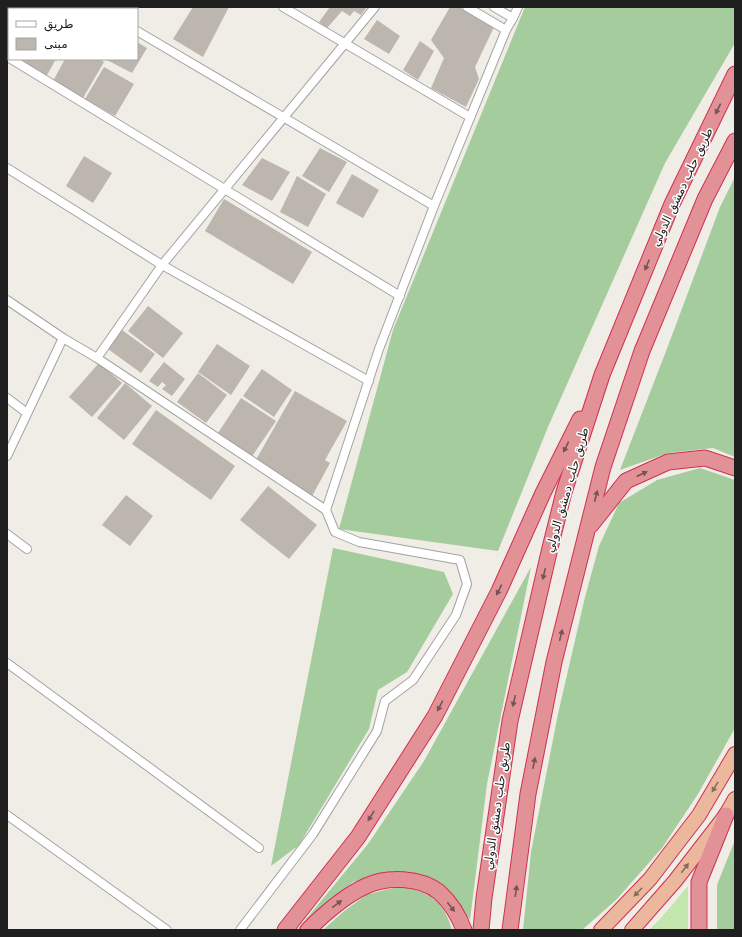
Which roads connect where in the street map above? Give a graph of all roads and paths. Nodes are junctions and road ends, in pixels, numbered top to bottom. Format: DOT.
graph roads {
  1 [pos="284,7"];
  2 [pos="375,7"];
  3 [pos="467,7"];
  4 [pos="494,7"];
  5 [pos="518,7"];
  6 [pos="513,18"];
  7 [pos="506,30"];
  8 [pos="138,32"];
  9 [pos="345,43"];
  10 [pos="12,60"];
  11 [pos="735,74"];
  12 [pos="470,117"];
  13 [pos="284,118"];
  14 [pos="735,141"];
  15 [pos="7,168"];
  16 [pos="225,190"];
  17 [pos="434,206"];
  18 [pos="162,265"];
  19 [pos="400,296"];
  20 [pos="7,300"];
  21 [pos="63,338"];
  22 [pos="97,358"];
  23 [pos="602,375"];
  24 [pos="369,381"];
  25 [pos="7,398"];
  26 [pos="27,413"];
  27 [pos="7,456"];
  28 [pos="735,468"];
  29 [pos="326,510"];
  30 [pos="587,531"];
  31 [pos="7,534"];
  32 [pos="27,549"];
  33 [pos="7,663"];
  34 [pos="735,754"];
  35 [pos="735,799"];
  36 [pos="726,815"];
  37 [pos="7,816"];
  38 [pos="259,848"];
  39 [pos="167,930"];
  40 [pos="240,930"];
  41 [pos="284,930"];
  42 [pos="308,930"];
  43 [pos="464,930"];
  44 [pos="481,930"];
  45 [pos="510,930"];
  46 [pos="601,930"];
  47 [pos="632,930"];
  48 [pos="699,930"];
  1 -- 9 [label="street"];
  2 -- 9 [label="street"];
  3 -- 7 [label="street"];
  4 -- 6 [label="street"];
  5 -- 6 [label="street"];
  6 -- 7 [label="street"];
  7 -- 12 [label="street"];
  8 -- 13 [label="street"];
  9 -- 12 [label="street"];
  9 -- 13 [label="street"];
  10 -- 16 [label="street"];
  11 -- 23 [label="highway, طريق حلب دمشق الدولي, one-way"];
  12 -- 17 [label="street"];
  13 -- 16 [label="street"];
  13 -- 17 [label="street"];
  30 -- 14 [label="highway, one-way"];
  15 -- 18 [label="street"];
  16 -- 18 [label="street"];
  16 -- 19 [label="street"];
  17 -- 19 [label="street"];
  18 -- 22 [label="street"];
  18 -- 24 [label="street"];
  19 -- 24 [label="street"];
  20 -- 21 [label="street"];
  21 -- 22 [label="street"];
  21 -- 26 [label="street"];
  22 -- 29 [label="street"];
  23 -- 41 [label="highway, one-way"];
  23 -- 44 [label="highway, طريق حلب دمشق الدولي, one-way"];
  24 -- 29 [label="street"];
  25 -- 26 [label="street"];
  26 -- 27 [label="street"];
  30 -- 28 [label="highway, one-way"];
  29 -- 40 [label="street"];
  45 -- 30 [label="highway, one-way"];
  31 -- 32 [label="street"];
  33 -- 38 [label="street"];
  34 -- 46 [label="highway, one-way"];
  35 -- 36 [label="highway"];
  47 -- 36 [label="highway, one-way"];
  36 -- 48 [label="highway"];
  37 -- 39 [label="street"];
  42 -- 43 [label="highway, one-way"];
}
